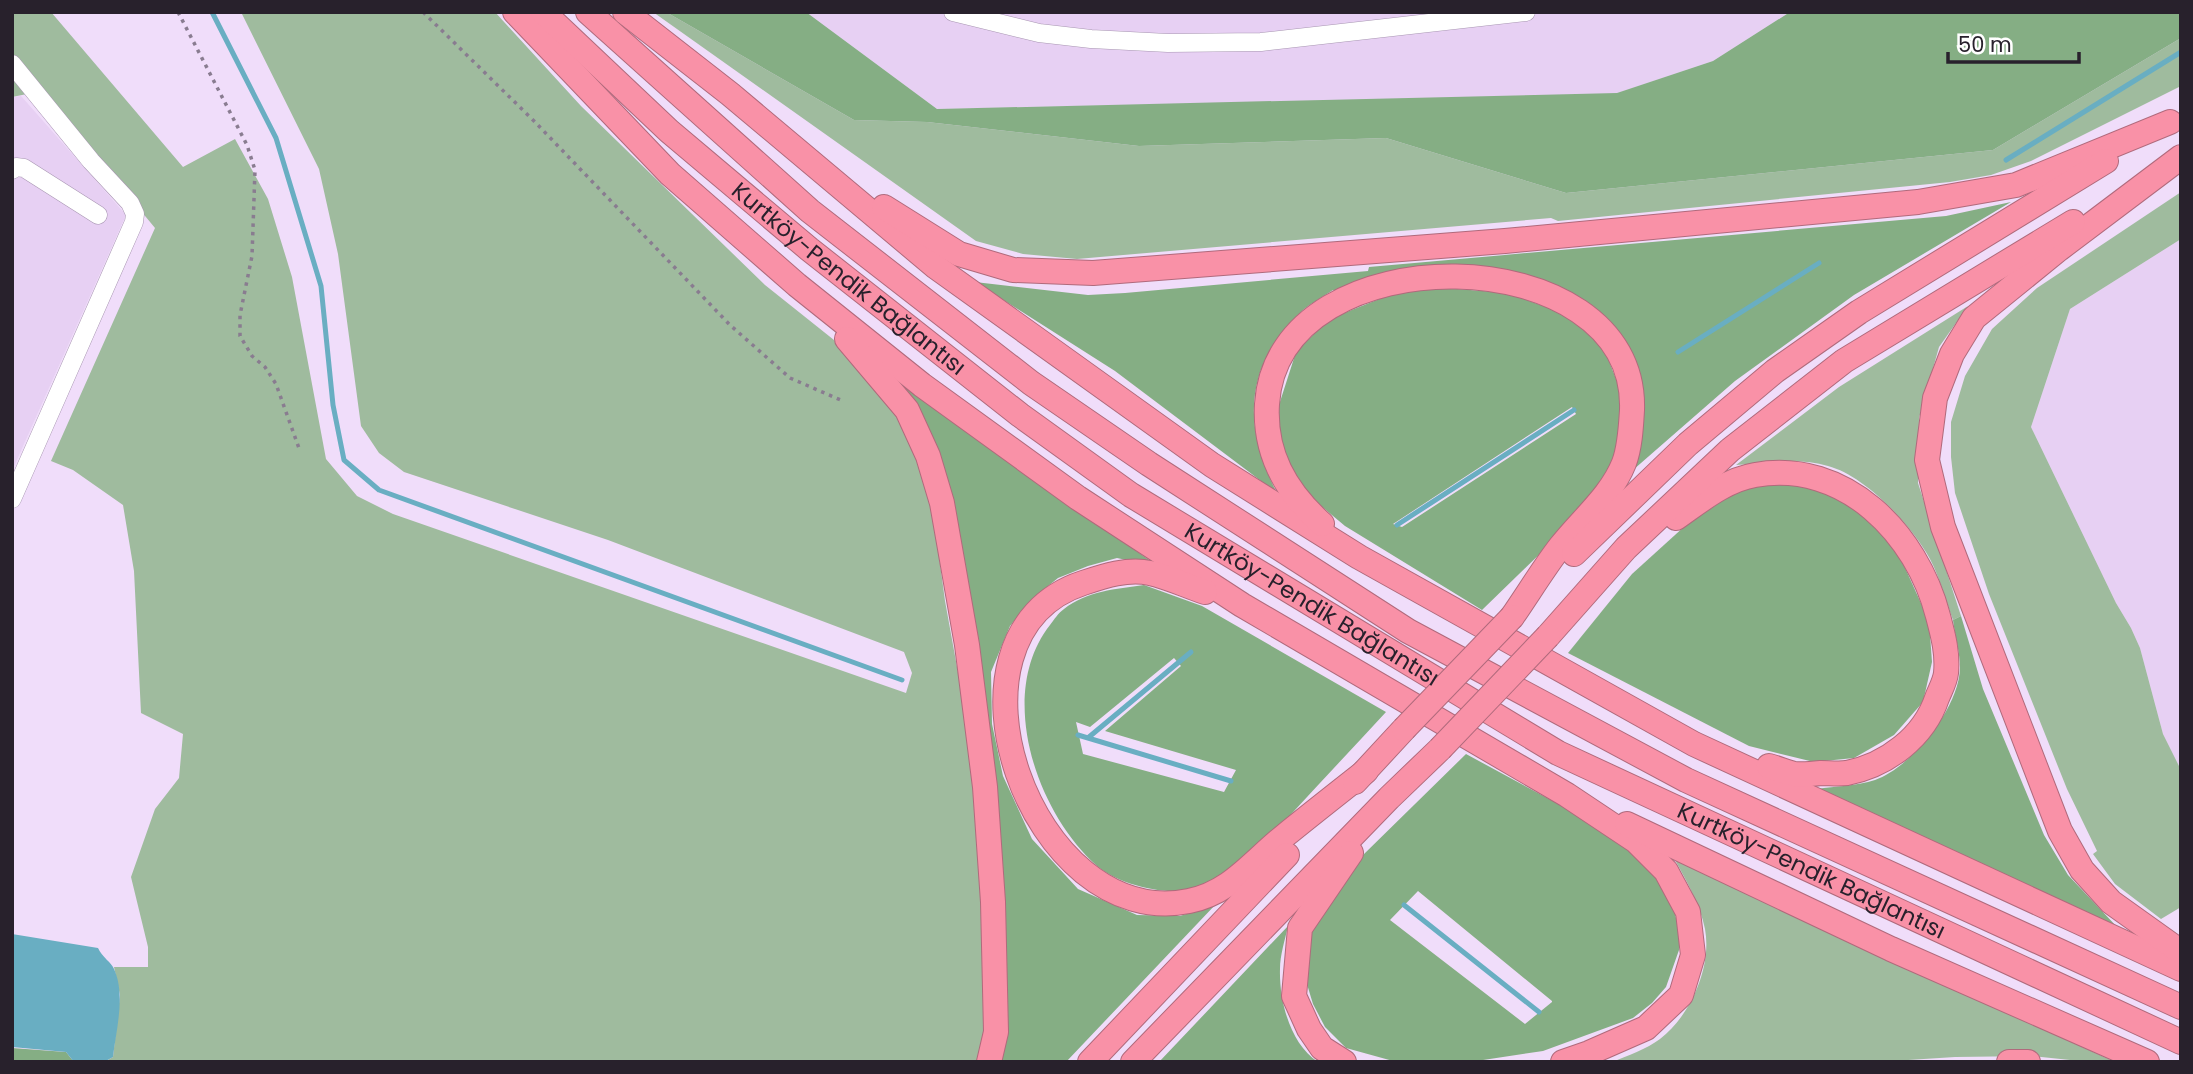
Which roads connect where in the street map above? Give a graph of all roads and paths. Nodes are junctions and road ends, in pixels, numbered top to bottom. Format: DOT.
graph roads {
  1 [pos="178,12"];
  2 [pos="423,12"];
  3 [pos="515,12"];
  4 [pos="543,12"];
  5 [pos="588,12"];
  6 [pos="625,12"];
  7 [pos="953,12"];
  8 [pos="1526,12"];
  9 [pos="12,64"];
  10 [pos="2175,119"];
  11 [pos="2181,156"];
  12 [pos="806,159"];
  13 [pos="12,170"];
  14 [pos="98,215"];
  15 [pos="797,285"];
  16 [pos="843,401"];
  17 [pos="300,451"];
  18 [pos="12,499"];
  19 [pos="1626,548"];
  20 [pos="1359,557"];
  21 [pos="1242,606"];
  22 [pos="1512,617"];
  23 [pos="1422,711"];
  24 [pos="1694,744"];
  25 [pos="1366,771"];
  26 [pos="1567,795"];
  27 [pos="1389,798"];
  28 [pos="2181,952"];
  29 [pos="2181,969"];
  30 [pos="2181,1007"];
  31 [pos="2181,1042"];
  32 [pos="989,1062"];
  33 [pos="1090,1062"];
  34 [pos="1133,1062"];
  35 [pos="1344,1062"];
  36 [pos="1563,1062"];
  37 [pos="2009,1062"];
  38 [pos="2028,1062"];
  39 [pos="2147,1062"];
  1 -- 17 [label="path"];
  2 -- 16 [label="path"];
  3 -- 15 [label="highway"];
  4 -- 31 [label="highway, Kurtköy-Pendik Bağlantısı"];
  5 -- 30 [label="highway, Kurtköy-Pendik Bağlantısı"];
  6 -- 12 [label="highway"];
  7 -- 8 [label="lane"];
  9 -- 18 [label="lane"];
  10 -- 12 [label="highway"];
  10 -- 22 [label="highway"];
  11 -- 19 [label="highway"];
  11 -- 28 [label="highway"];
  12 -- 20 [label="highway"];
  13 -- 14 [label="lane"];
  15 -- 21 [label="highway"];
  15 -- 32 [label="highway"];
  19 -- 24 [label="highway"];
  19 -- 27 [label="highway, bridge"];
  20 -- 22 [label="highway"];
  20 -- 24 [label="highway"];
  21 -- 23 [label="highway"];
  21 -- 25 [label="highway"];
  22 -- 23 [label="highway, bridge"];
  23 -- 25 [label="highway, bridge"];
  23 -- 26 [label="highway"];
  24 -- 29 [label="highway"];
  25 -- 33 [label="highway"];
  26 -- 36 [label="highway"];
  26 -- 39 [label="highway"];
  27 -- 34 [label="highway"];
  27 -- 35 [label="highway"];
  37 -- 38 [label="highway"];
}
